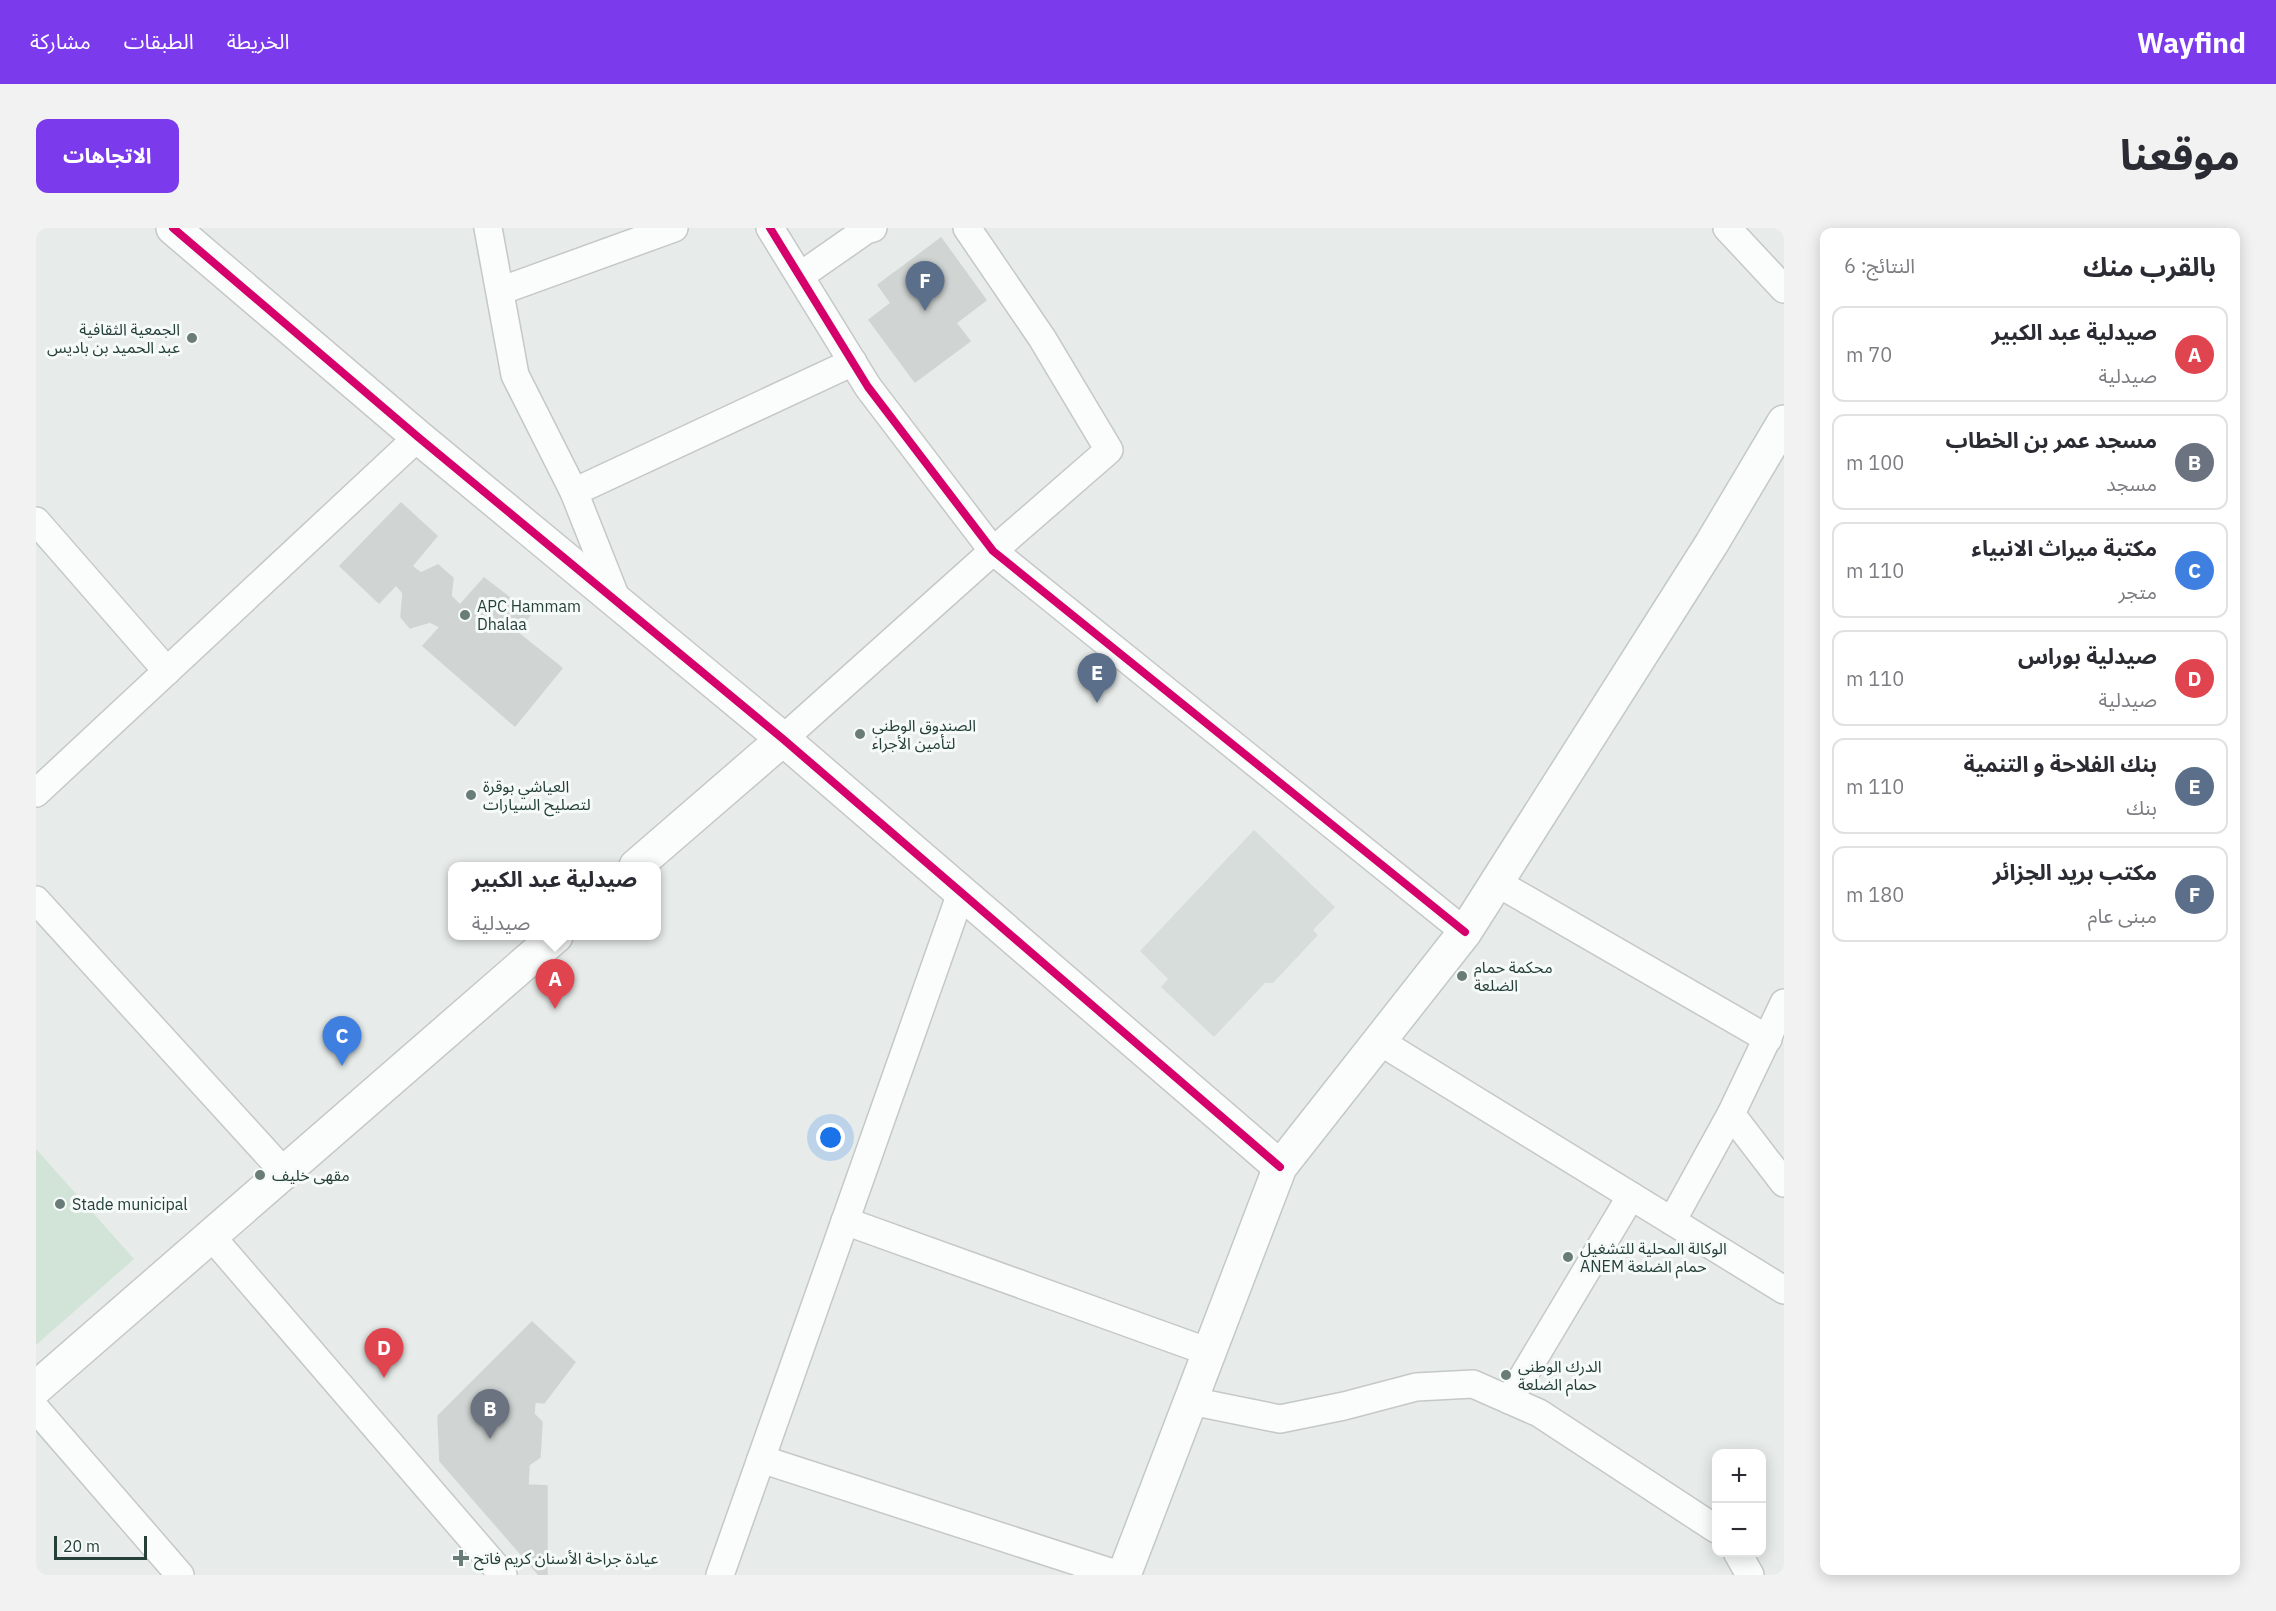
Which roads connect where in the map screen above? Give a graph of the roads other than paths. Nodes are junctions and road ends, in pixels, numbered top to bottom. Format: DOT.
graph roads {
  1 [pos="173,228"];
  2 [pos="488,228"];
  3 [pos="674,228"];
  4 [pos="770,228"];
  5 [pos="873,228"];
  6 [pos="966,228"];
  7 [pos="1727,228"];
  8 [pos="800,276"];
  9 [pos="1784,289"];
  10 [pos="500,291"];
  11 [pos="853,362"];
  12 [pos="1784,422"];
  13 [pos="418,437"];
  14 [pos="574,492"];
  15 [pos="36,521"];
  16 [pos="993,551"];
  17 [pos="618,603"];
  18 [pos="167,671"];
  19 [pos="783,739"];
  20 [pos="36,793"];
  21 [pos="642,862"];
  22 [pos="1496,882"];
  23 [pos="961,893"];
  24 [pos="36,900"];
  25 [pos="1465,932"];
  26 [pos="551,940"];
  27 [pos="1784,1003"];
  28 [pos="1767,1039"];
  29 [pos="1379,1041"];
  30 [pos="1731,1114"];
  31 [pos="1280,1167"];
  32 [pos="284,1172"];
  33 [pos="1784,1183"];
  34 [pos="1631,1196"];
  35 [pos="845,1221"];
  36 [pos="1672,1221"];
  37 [pos="211,1236"];
  38 [pos="1784,1290"];
  39 [pos="1209,1352"];
  40 [pos="36,1388"];
  41 [pos="1509,1400"];
  42 [pos="1191,1401"];
  43 [pos="36,1409"];
  44 [pos="761,1459"];
  45 [pos="1712,1526"];
  46 [pos="1740,1557"];
  47 [pos="180,1575"];
  48 [pos="503,1575"];
  49 [pos="720,1575"];
  50 [pos="1119,1575"];
  51 [pos="1124,1575"];
  52 [pos="1750,1575"];
  1 -- 13 [label="street"];
  2 -- 10 [label="street"];
  3 -- 10 [label="street"];
  4 -- 8 [label="street"];
  5 -- 8 [label="street"];
  6 -- 16 [label="street"];
  7 -- 9 [label="street"];
  8 -- 11 [label="street"];
  10 -- 14 [label="street"];
  11 -- 14 [label="street"];
  11 -- 16 [label="street"];
  12 -- 22 [label="street"];
  13 -- 17 [label="street"];
  13 -- 18 [label="street"];
  14 -- 17 [label="street"];
  15 -- 18 [label="street"];
  16 -- 19 [label="street"];
  16 -- 25 [label="street"];
  17 -- 19 [label="street"];
  18 -- 20 [label="street"];
  19 -- 21 [label="street"];
  19 -- 23 [label="street"];
  22 -- 25 [label="street"];
  22 -- 28 [label="street"];
  23 -- 31 [label="street"];
  23 -- 35 [label="street"];
  24 -- 32 [label="street"];
  25 -- 29 [label="street"];
  26 -- 32 [label="street"];
  27 -- 28 [label="street"];
  28 -- 30 [label="street"];
  29 -- 31 [label="street"];
  29 -- 34 [label="street"];
  30 -- 33 [label="street"];
  30 -- 36 [label="street"];
  31 -- 39 [label="street"];
  32 -- 37 [label="street"];
  34 -- 36 [label="street"];
  34 -- 41 [label="street"];
  35 -- 39 [label="street"];
  35 -- 44 [label="street"];
  36 -- 38 [label="street"];
  37 -- 40 [label="street"];
  37 -- 48 [label="street"];
  39 -- 42 [label="street"];
  41 -- 42 [label="street"];
  41 -- 45 [label="street"];
  42 -- 51 [label="street"];
  43 -- 47 [label="street"];
  44 -- 49 [label="street"];
  44 -- 50 [label="street"];
  46 -- 52 [label="street"];
}
